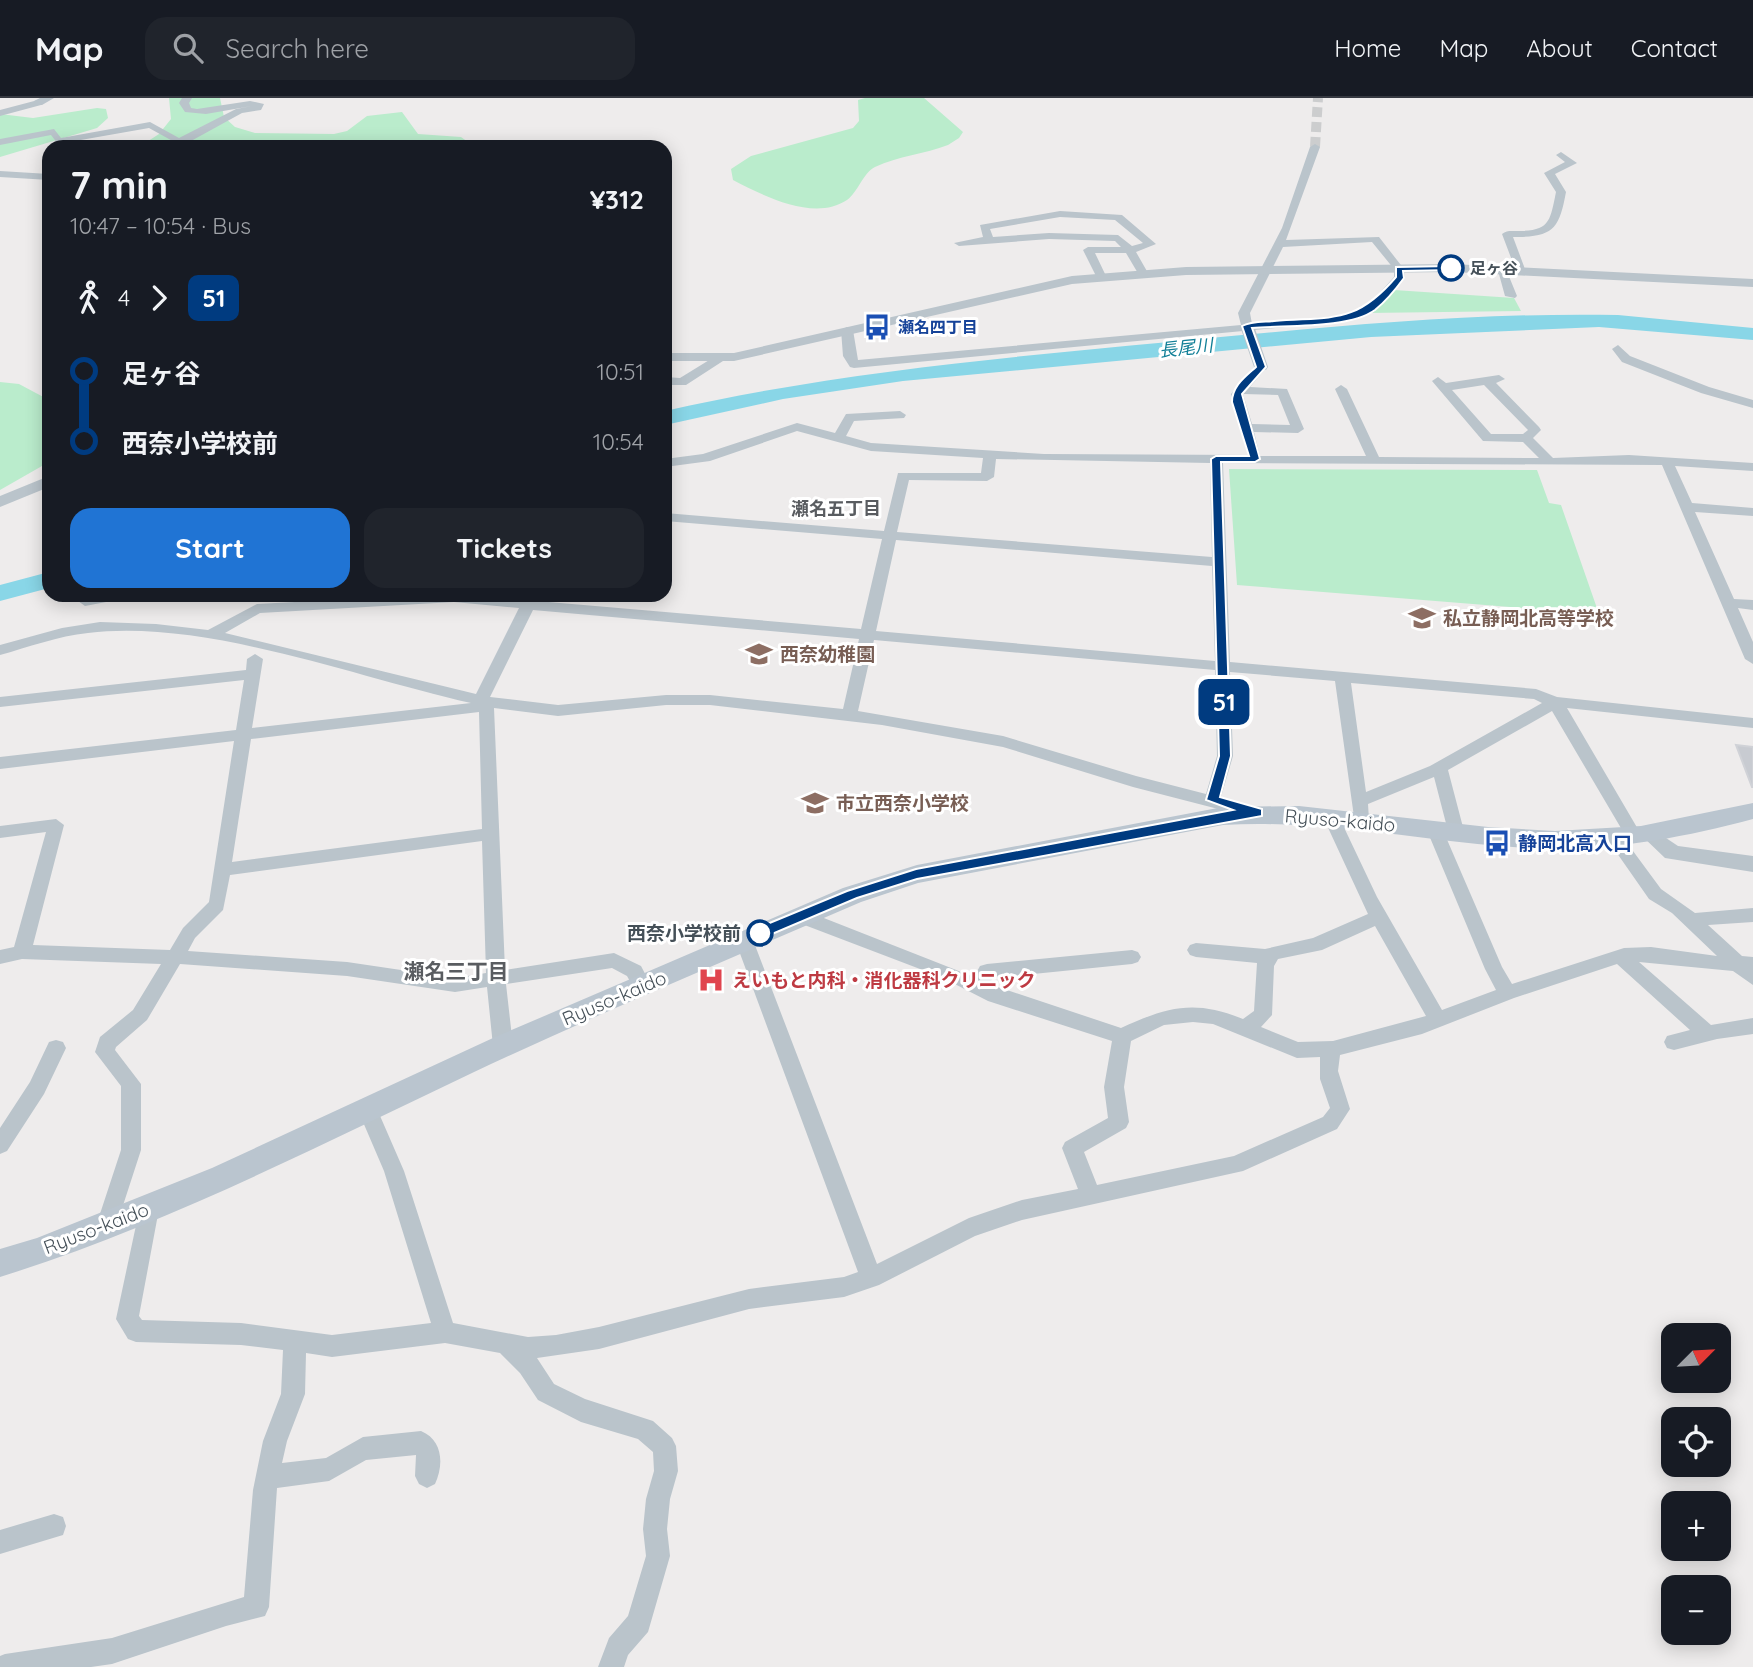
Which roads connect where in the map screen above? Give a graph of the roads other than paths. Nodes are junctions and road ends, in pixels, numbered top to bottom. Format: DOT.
graph roads {
  1 [pos="15,98"];
  2 [pos="187,98"];
  3 [pos="43,101"];
  4 [pos="13,110"];
  5 [pos="0,113"];
  6 [pos="58,140"];
  7 [pos="64,140"];
  8 [pos="176,140"];
  9 [pos="181,140"];
  10 [pos="0,142"];
  11 [pos="1315,147"];
  12 [pos="1560,155"];
  13 [pos="0,174"];
  14 [pos="42,177"];
  15 [pos="989,240"];
  16 [pos="958,243"];
  17 [pos="1278,244"];
  18 [pos="1130,250"];
  19 [pos="1399,269"];
  20 [pos="1501,269"];
  21 [pos="1520,269"];
  22 [pos="1264,271"];
  23 [pos="1143,273"];
  24 [pos="1101,276"];
  25 [pos="1753,283"];
  26 [pos="1511,296"];
  27 [pos="1247,326"];
  28 [pos="847,330"];
  29 [pos="1618,349"];
  30 [pos="672,357"];
  31 [pos="719,358"];
  32 [pos="1261,367"];
  33 [pos="672,382"];
  34 [pos="1341,389"];
  35 [pos="1239,390"];
  36 [pos="1753,404"];
  37 [pos="900,415"];
  38 [pos="1245,428"];
  39 [pos="1526,438"];
  40 [pos="839,439"];
  41 [pos="990,454"];
  42 [pos="1216,459"];
  43 [pos="1255,459"];
  44 [pos="1667,460"];
  45 [pos="1375,461"];
  46 [pos="672,462"];
  47 [pos="1550,462"];
  48 [pos="1753,467"];
  49 [pos="42,484"];
  50 [pos="0,502"];
  51 [pos="1688,507"];
  52 [pos="1753,512"];
  53 [pos="672,518"];
  54 [pos="890,535"];
  55 [pos="1220,562"];
  56 [pos="258,602"];
  57 [pos="530,602"];
  58 [pos="550,602"];
  59 [pos="1729,603"];
  60 [pos="1753,605"];
  61 [pos="211,635"];
  62 [pos="869,635"];
  63 [pos="1750,643"];
  64 [pos="0,650"];
  65 [pos="1753,659"];
  66 [pos="1223,664"];
  67 [pos="1342,676"];
  68 [pos="483,700"];
  69 [pos="0,702"];
  70 [pos="1555,702"];
  71 [pos="849,716"];
  72 [pos="1753,723"];
  73 [pos="245,734"];
  74 [pos="0,763"];
  75 [pos="1440,769"];
  76 [pos="1212,800"];
  77 [pos="1360,810"];
  78 [pos="1753,811"];
  79 [pos="1257,813"];
  80 [pos="1332,819"];
  81 [pos="1445,830"];
  82 [pos="0,832"];
  83 [pos="491,834"];
  84 [pos="1633,836"];
  85 [pos="1753,864"];
  86 [pos="222,870"];
  87 [pos="1753,915"];
  88 [pos="800,916"];
  89 [pos="1378,917"];
  90 [pos="1690,920"];
  91 [pos="744,940"];
  92 [pos="1196,950"];
  93 [pos="22,952"];
  94 [pos="1620,956"];
  95 [pos="0,957"];
  96 [pos="176,957"];
  97 [pos="1132,957"];
  98 [pos="1269,957"];
  99 [pos="1744,964"];
  100 [pos="1753,978"];
  101 [pos="496,981"];
  102 [pos="643,987"];
  103 [pos="978,987"];
  104 [pos="1508,993"];
  105 [pos="1438,1020"];
  106 [pos="1753,1026"];
  107 [pos="1244,1029"];
  108 [pos="1707,1034"];
  109 [pos="1122,1036"];
  110 [pos="1674,1042"];
  111 [pos="503,1046"];
  112 [pos="57,1048"];
  113 [pos="1333,1049"];
  114 [pos="367,1108"];
  115 [pos="0,1145"];
  116 [pos="1092,1197"];
  117 [pos="148,1209"];
  118 [pos="108,1223"];
  119 [pos="0,1263"];
  120 [pos="871,1278"];
  121 [pos="445,1332"];
  122 [pos="501,1342"];
  123 [pos="295,1343"];
  124 [pos="427,1476"];
  125 [pos="268,1477"];
  126 [pos="54,1526"];
  127 [pos="0,1542"];
  128 [pos="5,1667"];
  129 [pos="611,1667"];
  1 -- 4 [label="street"];
  2 -- 9 [label="street"];
  3 -- 4 [label="street"];
  4 -- 5 [label="street"];
  6 -- 10 [label="street"];
  7 -- 8 [label="street"];
  11 -- 17 [label="street"];
  12 -- 21 [label="street"];
  13 -- 14 [label="street"];
  15 -- 16 [label="street"];
  15 -- 18 [label="street"];
  15 -- 18 [label="street"];
  17 -- 19 [label="street"];
  17 -- 22 [label="street"];
  18 -- 23 [label="street"];
  18 -- 24 [label="street"];
  19 -- 20 [label="street"];
  19 -- 22 [label="street"];
  19 -- 27 [label="street"];
  20 -- 21 [label="street"];
  20 -- 26 [label="street"];
  21 -- 25 [label="street"];
  22 -- 23 [label="street"];
  22 -- 27 [label="street"];
  23 -- 24 [label="street"];
  24 -- 28 [label="street"];
  27 -- 28 [label="street"];
  27 -- 32 [label="street"];
  28 -- 31 [label="street"];
  29 -- 36 [label="street"];
  30 -- 31 [label="street"];
  31 -- 33 [label="street"];
  32 -- 35 [label="street"];
  34 -- 45 [label="street"];
  35 -- 38 [label="street"];
  35 -- 38 [label="street"];
  37 -- 40 [label="street"];
  38 -- 43 [label="street"];
  39 -- 39 [label="street"];
  39 -- 47 [label="street"];
  40 -- 41 [label="street"];
  40 -- 46 [label="street"];
  41 -- 42 [label="street"];
  41 -- 54 [label="street"];
  42 -- 43 [label="street"];
  42 -- 55 [label="street"];
  43 -- 45 [label="street"];
  44 -- 47 [label="street"];
  44 -- 48 [label="street"];
  44 -- 51 [label="street"];
  45 -- 47 [label="street"];
  49 -- 50 [label="street"];
  51 -- 52 [label="street"];
  51 -- 59 [label="street"];
  53 -- 54 [label="street"];
  54 -- 55 [label="street"];
  54 -- 62 [label="street"];
  55 -- 66 [label="street"];
  56 -- 61 [label="street"];
  57 -- 68 [label="street"];
  58 -- 62 [label="street"];
  59 -- 60 [label="street"];
  59 -- 63 [label="street"];
  61 -- 64 [label="street"];
  61 -- 68 [label="street"];
  62 -- 66 [label="street"];
  62 -- 71 [label="street"];
  63 -- 65 [label="street"];
  66 -- 67 [label="street"];
  66 -- 76 [label="street"];
  67 -- 70 [label="street"];
  67 -- 77 [label="street"];
  68 -- 71 [label="street"];
  68 -- 73 [label="street"];
  68 -- 83 [label="street"];
  69 -- 73 [label="street"];
  70 -- 72 [label="street"];
  70 -- 75 [label="street"];
  70 -- 84 [label="street"];
  71 -- 76 [label="street"];
  73 -- 74 [label="street"];
  73 -- 86 [label="street"];
  75 -- 77 [label="street"];
  75 -- 81 [label="street"];
  76 -- 79 [label="street"];
  77 -- 80 [label="main road, Ryuso-kaido"];
  77 -- 81 [label="main road, Ryuso-kaido"];
  78 -- 84 [label="main road, Ryuso-kaido"];
  79 -- 80 [label="main road, Ryuso-kaido"];
  79 -- 88 [label="main road, Ryuso-kaido"];
  80 -- 89 [label="street"];
  81 -- 84 [label="main road, Ryuso-kaido"];
  81 -- 104 [label="street"];
  82 -- 93 [label="street"];
  83 -- 86 [label="street"];
  83 -- 101 [label="street"];
  84 -- 85 [label="street"];
  84 -- 90 [label="street"];
  86 -- 96 [label="street"];
  87 -- 90 [label="street"];
  88 -- 91 [label="main road, Ryuso-kaido"];
  88 -- 103 [label="street"];
  89 -- 98 [label="street"];
  89 -- 105 [label="street"];
  90 -- 99 [label="street"];
  91 -- 102 [label="main road, Ryuso-kaido"];
  91 -- 120 [label="street"];
  92 -- 98 [label="street"];
  93 -- 95 [label="street"];
  93 -- 96 [label="street"];
  94 -- 99 [label="street"];
  94 -- 104 [label="street"];
  94 -- 108 [label="street"];
  96 -- 101 [label="street"];
  96 -- 118 [label="street"];
  97 -- 103 [label="street"];
  98 -- 107 [label="street"];
  99 -- 100 [label="street"];
  101 -- 102 [label="street"];
  101 -- 111 [label="street"];
  102 -- 111 [label="main road, Ryuso-kaido"];
  103 -- 109 [label="street"];
  104 -- 105 [label="street"];
  105 -- 113 [label="street"];
  106 -- 108 [label="street"];
  107 -- 109 [label="street"];
  107 -- 113 [label="street"];
  108 -- 110 [label="street"];
  109 -- 116 [label="street"];
  111 -- 114 [label="main road, Ryuso-kaido"];
  112 -- 115 [label="street"];
  113 -- 116 [label="street"];
  114 -- 117 [label="main road, Ryuso-kaido"];
  114 -- 121 [label="street"];
  116 -- 120 [label="street"];
  117 -- 118 [label="main road, Ryuso-kaido"];
  117 -- 123 [label="street"];
  118 -- 119 [label="main road, Ryuso-kaido"];
  120 -- 122 [label="street"];
  121 -- 122 [label="street"];
  121 -- 123 [label="street"];
  122 -- 129 [label="street"];
  123 -- 125 [label="street"];
  124 -- 125 [label="street"];
  125 -- 128 [label="street"];
  126 -- 127 [label="street"];
}
